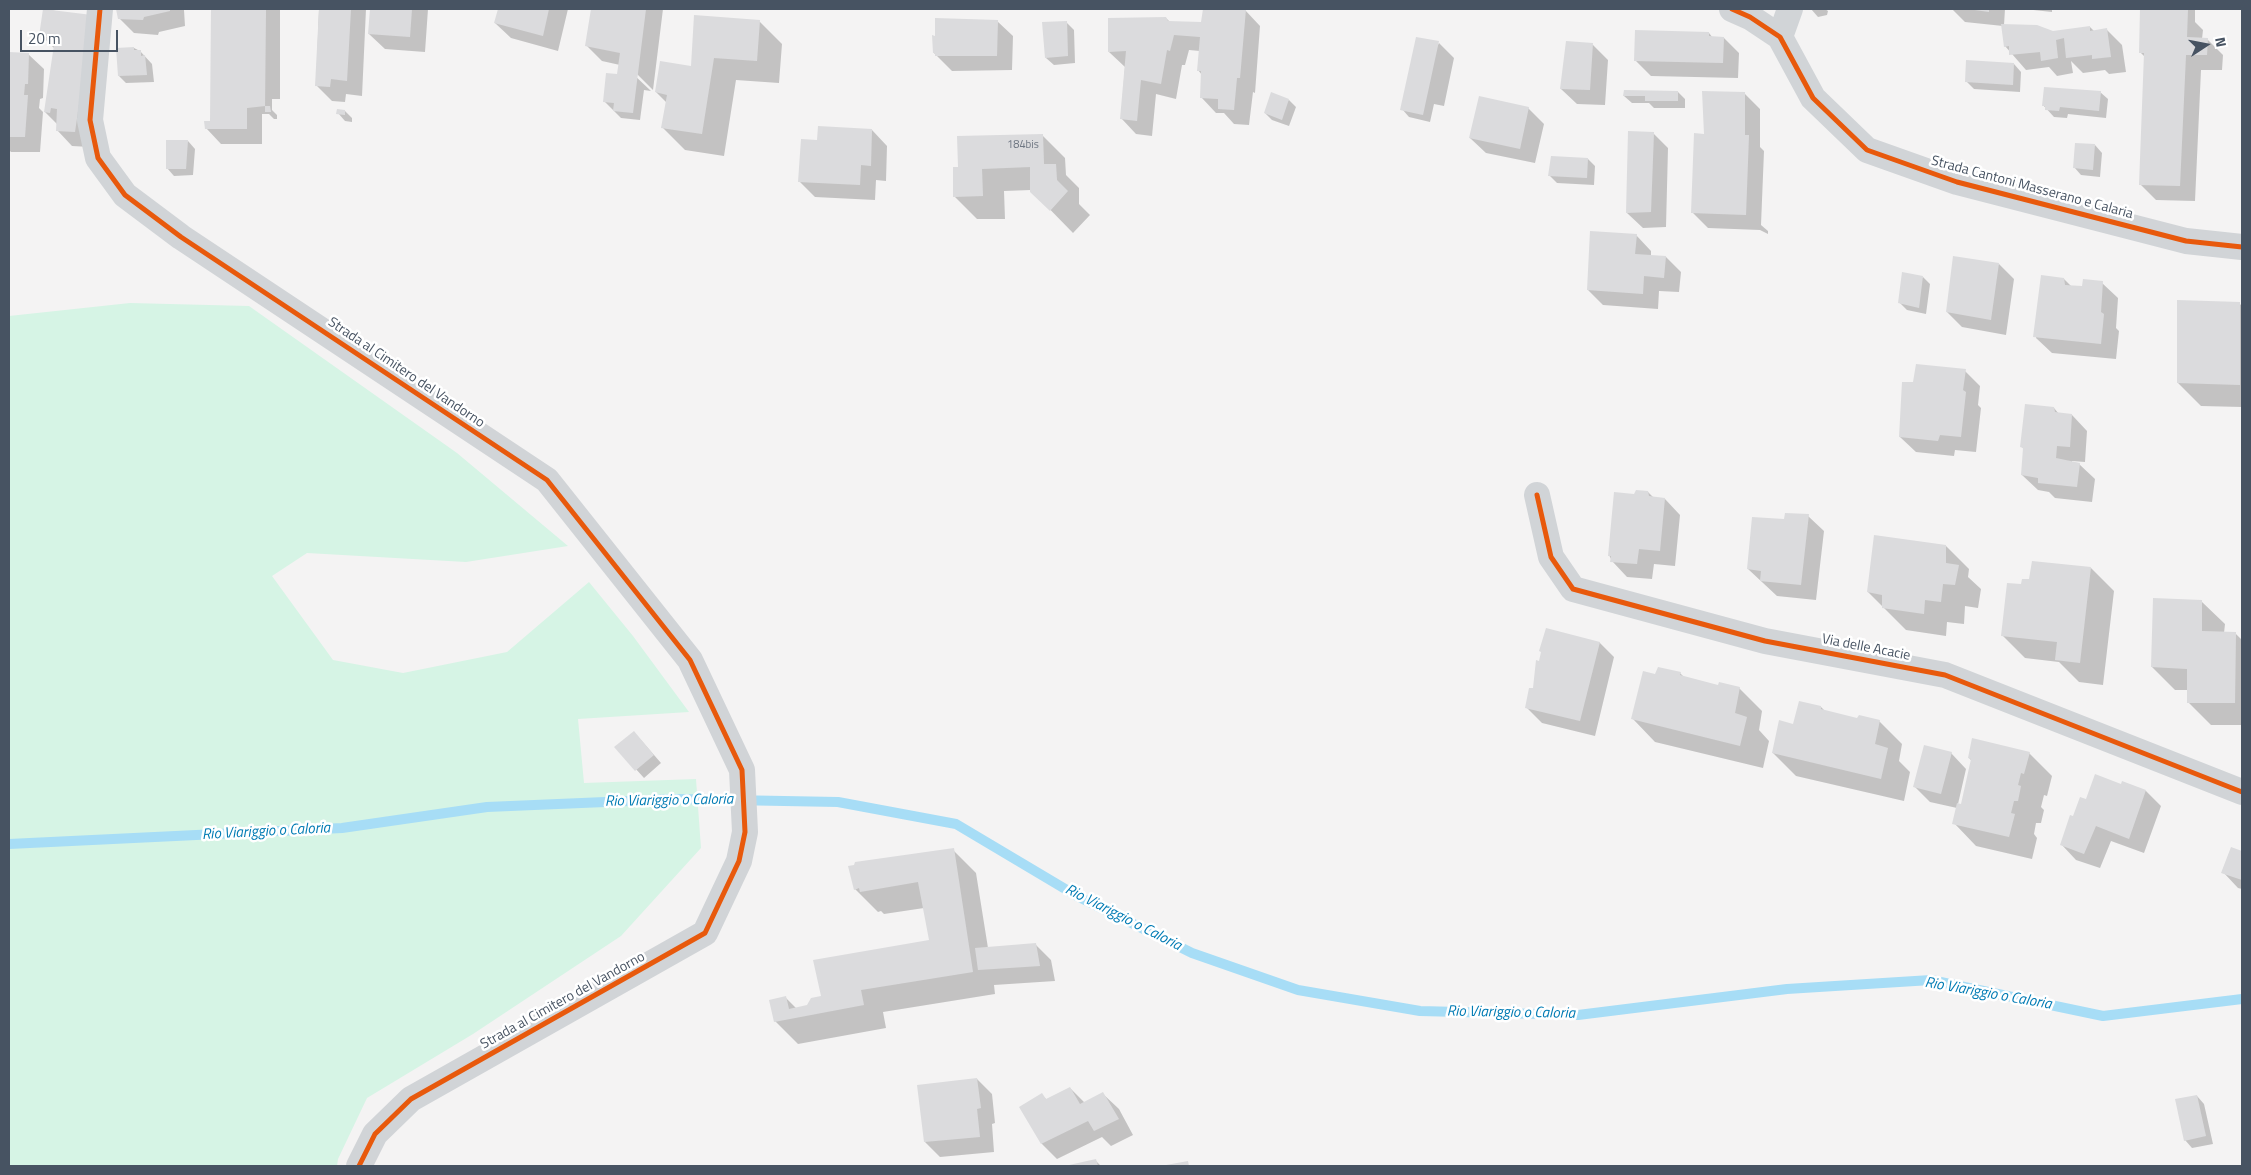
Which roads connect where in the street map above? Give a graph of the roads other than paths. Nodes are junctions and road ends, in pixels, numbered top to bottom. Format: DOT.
graph roads {
  1 [pos="100,9"];
  2 [pos="1732,9"];
  3 [pos="1790,9"];
  4 [pos="1780,37"];
  5 [pos="2242,248"];
  6 [pos="1537,495"];
  7 [pos="2242,792"];
  8 [pos="359,1166"];
  1 -- 8 [label="street, Strada al Cimitero del Vandorno"];
  2 -- 4 [label="street, Strada Cantoni Masserano e Calaria"];
  3 -- 4 [label="street"];
  4 -- 5 [label="street, Strada Cantoni Masserano e Calaria"];
  6 -- 7 [label="street, Via delle Acacie"];
}
